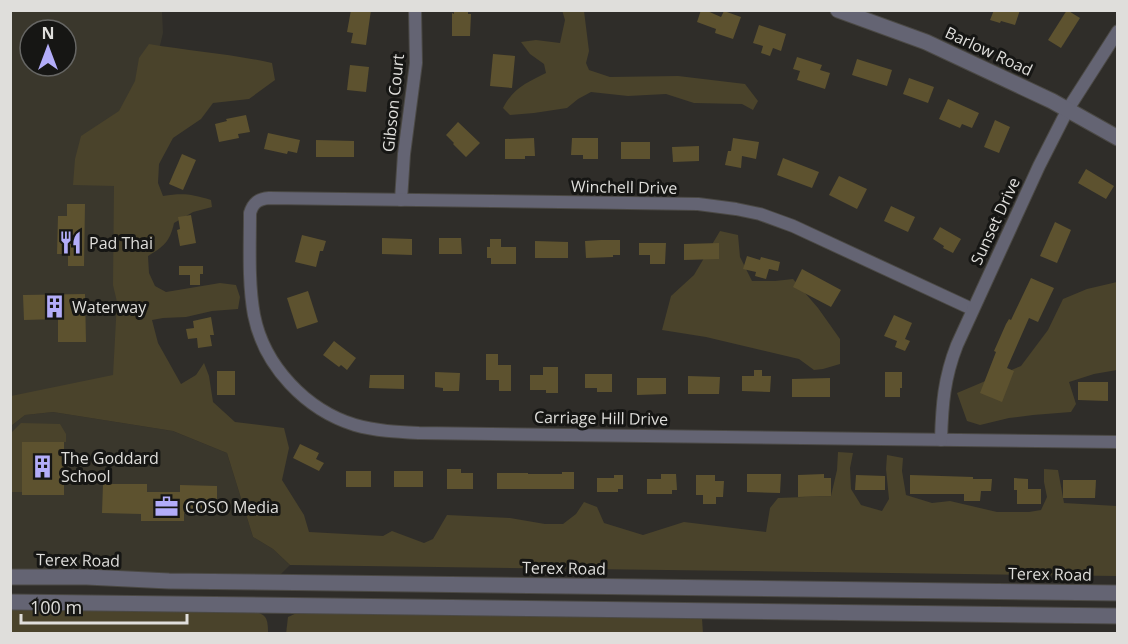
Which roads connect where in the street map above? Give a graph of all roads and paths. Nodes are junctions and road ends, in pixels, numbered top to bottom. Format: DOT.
graph roads {
  1 [pos="416,10"];
  2 [pos="838,10"];
  3 [pos="1118,31"];
  4 [pos="1068,109"];
  5 [pos="1118,138"];
  6 [pos="402,200"];
  7 [pos="255,203"];
  8 [pos="972,309"];
  9 [pos="941,440"];
  10 [pos="1118,442"];
  11 [pos="10,577"];
  12 [pos="273,582"];
  13 [pos="709,588"];
  14 [pos="915,591"];
  15 [pos="1118,593"];
  16 [pos="10,602"];
  17 [pos="273,606"];
  18 [pos="709,611"];
  19 [pos="915,614"];
  20 [pos="1118,616"];
  1 -- 6 [label="street, Gibson Court"];
  2 -- 4 [label="street, Barlow Road"];
  3 -- 4 [label="street, Sunset Drive"];
  4 -- 5 [label="street, Barlow Road"];
  4 -- 8 [label="street, Sunset Drive"];
  6 -- 7 [label="street, Winchell Drive"];
  6 -- 8 [label="street, Winchell Drive"];
  7 -- 9 [label="street, Carriage Hill Drive"];
  8 -- 9 [label="street, Sunset Drive"];
  9 -- 10 [label="street, Carriage Hill Drive"];
  11 -- 12 [label="street, Terex Road"];
  12 -- 13 [label="street, Terex Road"];
  12 -- 17 [label="street"];
  13 -- 14 [label="street, Terex Road"];
  13 -- 18 [label="street"];
  14 -- 15 [label="street, Terex Road"];
  14 -- 19 [label="street"];
  16 -- 17 [label="street"];
  17 -- 18 [label="street"];
  18 -- 19 [label="street"];
  19 -- 20 [label="street"];
}
